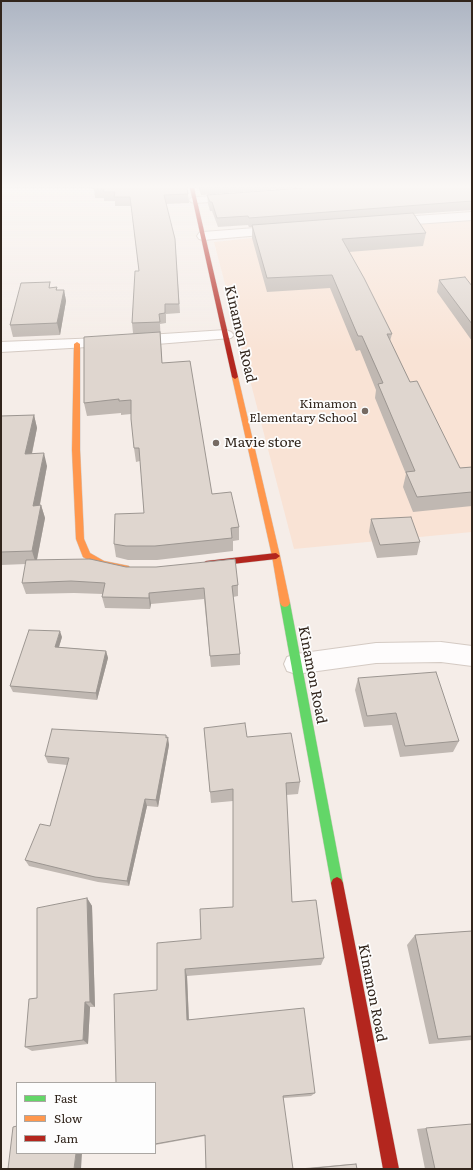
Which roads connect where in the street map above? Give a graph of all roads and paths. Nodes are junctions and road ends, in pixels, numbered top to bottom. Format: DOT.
graph roads {
  1 [pos="205,243"];
  2 [pos="226,335"];
  3 [pos="76,344"];
  4 [pos="1,347"];
  5 [pos="276,556"];
  6 [pos="194,565"];
  7 [pos="135,569"];
  8 [pos="472,656"];
  9 [pos="296,664"];
  10 [pos="391,1169"];
  1 -- 2 [label="street, Kinamon Road"];
  2 -- 3 [label="street"];
  2 -- 5 [label="street, Kinamon Road"];
  3 -- 4 [label="street"];
  3 -- 7 [label="street"];
  5 -- 6 [label="street"];
  5 -- 9 [label="street, Kinamon Road"];
  8 -- 9 [label="street"];
  9 -- 10 [label="street, Kinamon Road"];
}
